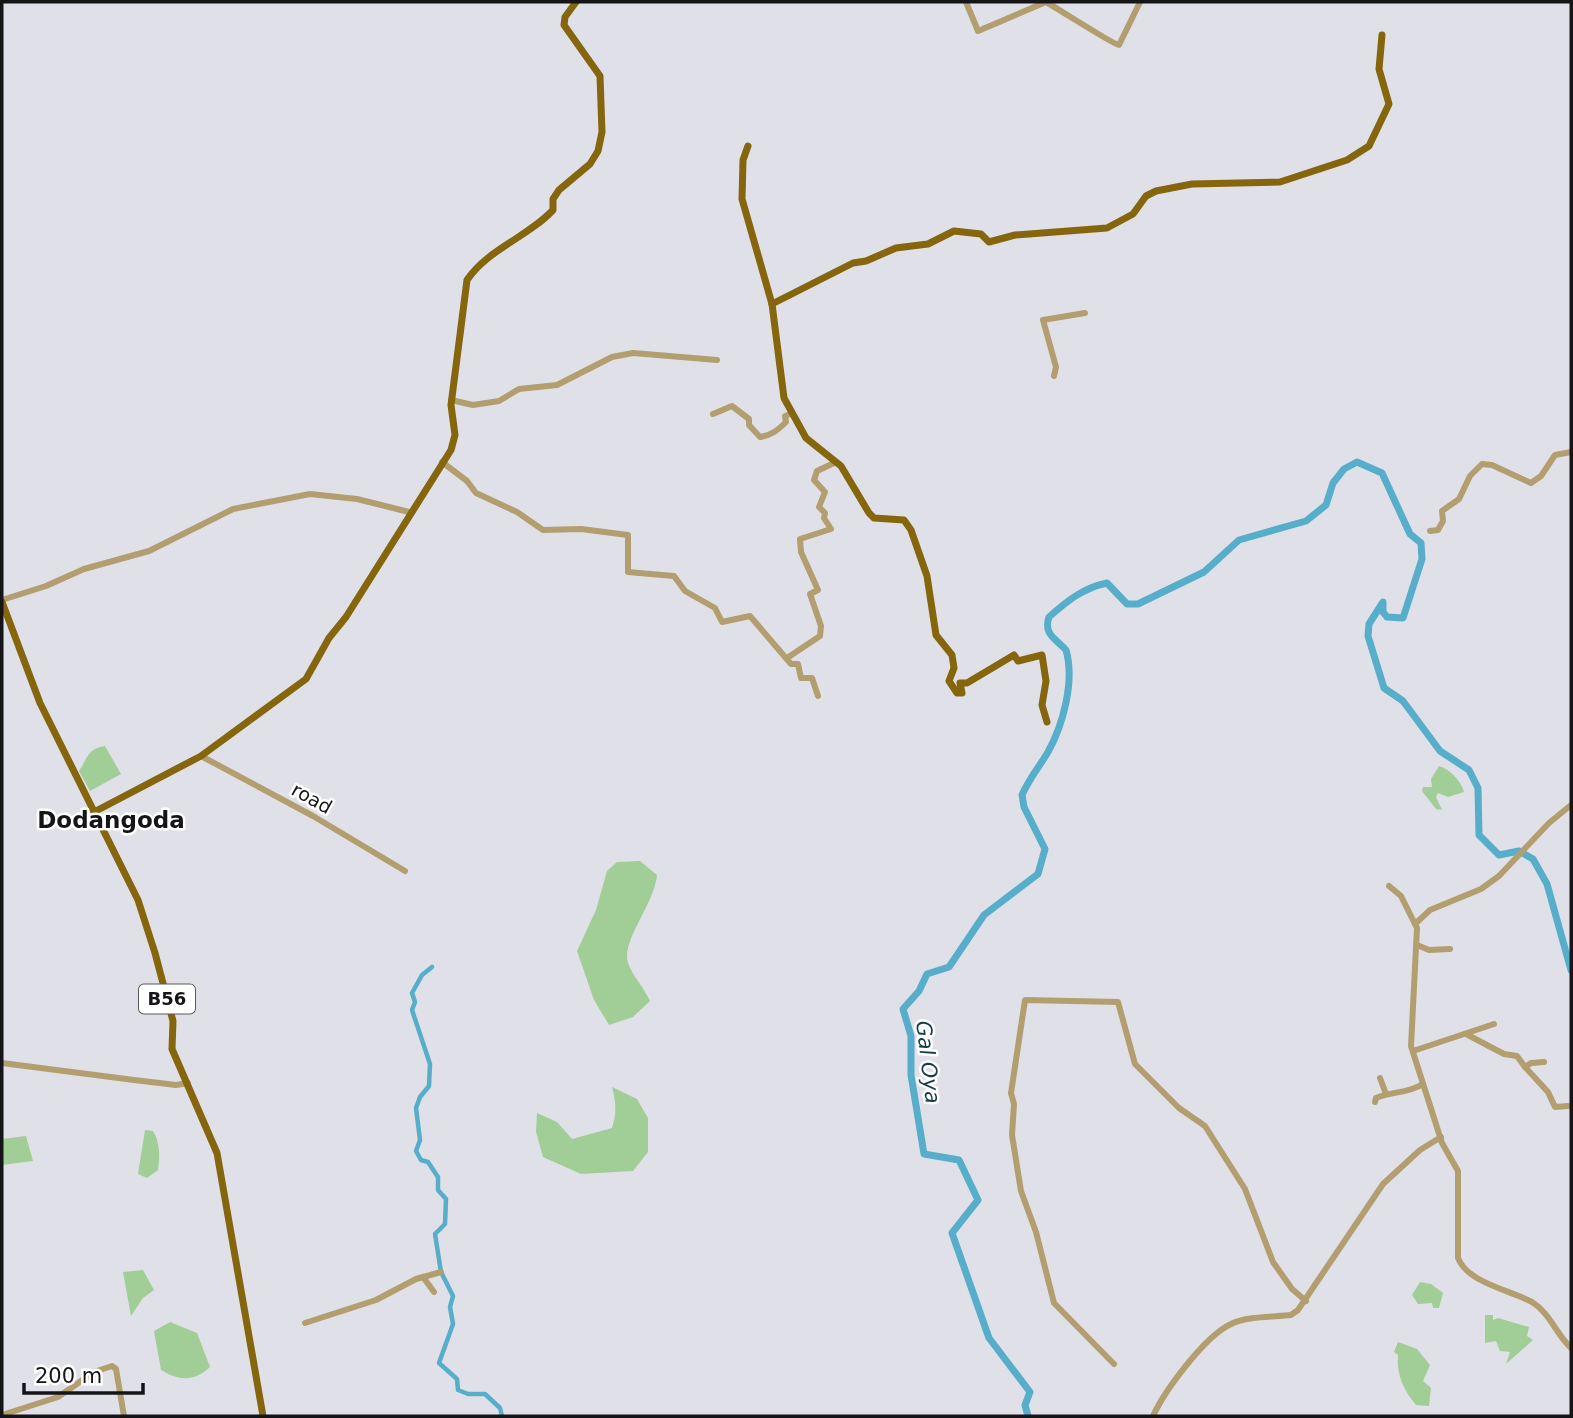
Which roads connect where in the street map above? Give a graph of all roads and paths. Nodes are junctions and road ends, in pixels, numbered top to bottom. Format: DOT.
graph roads {
  1 [pos="576,2"];
  2 [pos="966,2"];
  3 [pos="1140,2"];
  4 [pos="1382,36"];
  5 [pos="748,146"];
  6 [pos="772,304"];
  7 [pos="1085,313"];
  8 [pos="718,360"];
  9 [pos="1054,376"];
  10 [pos="451,400"];
  11 [pos="713,414"];
  12 [pos="790,414"];
  13 [pos="1571,452"];
  14 [pos="442,462"];
  15 [pos="836,462"];
  16 [pos="409,512"];
  17 [pos="1430,530"];
  18 [pos="2,601"];
  19 [pos="787,658"];
  20 [pos="818,696"];
  21 [pos="1047,722"];
  22 [pos="201,756"];
  23 [pos="1571,806"];
  24 [pos="94,812"];
  25 [pos="405,871"];
  26 [pos="1389,886"];
  27 [pos="1415,924"];
  28 [pos="1417,945"];
  29 [pos="1450,949"];
  30 [pos="1494,1024"];
  31 [pos="1466,1034"];
  32 [pos="1413,1051"];
  33 [pos="1544,1062"];
  34 [pos="2,1063"];
  35 [pos="1525,1067"];
  36 [pos="1380,1078"];
  37 [pos="188,1083"];
  38 [pos="1423,1084"];
  39 [pos="1386,1094"];
  40 [pos="1375,1102"];
  41 [pos="1568,1106"];
  42 [pos="1441,1137"];
  43 [pos="442,1272"];
  44 [pos="423,1277"];
  45 [pos="434,1292"];
  46 [pos="1306,1301"];
  47 [pos="305,1323"];
  48 [pos="1571,1348"];
  49 [pos="1114,1364"];
  50 [pos="2,1415"];
  51 [pos="124,1416"];
  52 [pos="263,1416"];
  53 [pos="1153,1416"];
  1 -- 10 [label="main road"];
  2 -- 3 [label="street"];
  4 -- 6 [label="main road"];
  5 -- 6 [label="main road"];
  6 -- 12 [label="main road"];
  7 -- 9 [label="street"];
  8 -- 10 [label="street"];
  10 -- 14 [label="main road"];
  11 -- 12 [label="street"];
  12 -- 15 [label="main road"];
  13 -- 17 [label="street"];
  14 -- 16 [label="main road"];
  14 -- 19 [label="street"];
  15 -- 19 [label="street"];
  15 -- 21 [label="main road"];
  16 -- 18 [label="street"];
  16 -- 22 [label="main road"];
  18 -- 24 [label="main road, B56"];
  19 -- 20 [label="street"];
  22 -- 24 [label="main road"];
  22 -- 25 [label="street, road"];
  23 -- 27 [label="street"];
  24 -- 37 [label="main road, B56"];
  26 -- 27 [label="street"];
  27 -- 28 [label="street"];
  28 -- 29 [label="street"];
  28 -- 32 [label="street"];
  30 -- 31 [label="street"];
  31 -- 32 [label="street"];
  31 -- 35 [label="street"];
  32 -- 38 [label="street"];
  33 -- 35 [label="street"];
  34 -- 37 [label="street"];
  35 -- 41 [label="street"];
  36 -- 39 [label="street"];
  37 -- 52 [label="main road, B56"];
  38 -- 39 [label="street"];
  38 -- 42 [label="street"];
  39 -- 40 [label="street"];
  42 -- 46 [label="street"];
  42 -- 48 [label="street"];
  43 -- 44 [label="street"];
  44 -- 45 [label="street"];
  44 -- 47 [label="street"];
  46 -- 49 [label="street"];
  46 -- 53 [label="street"];
  50 -- 51 [label="street"];
}
